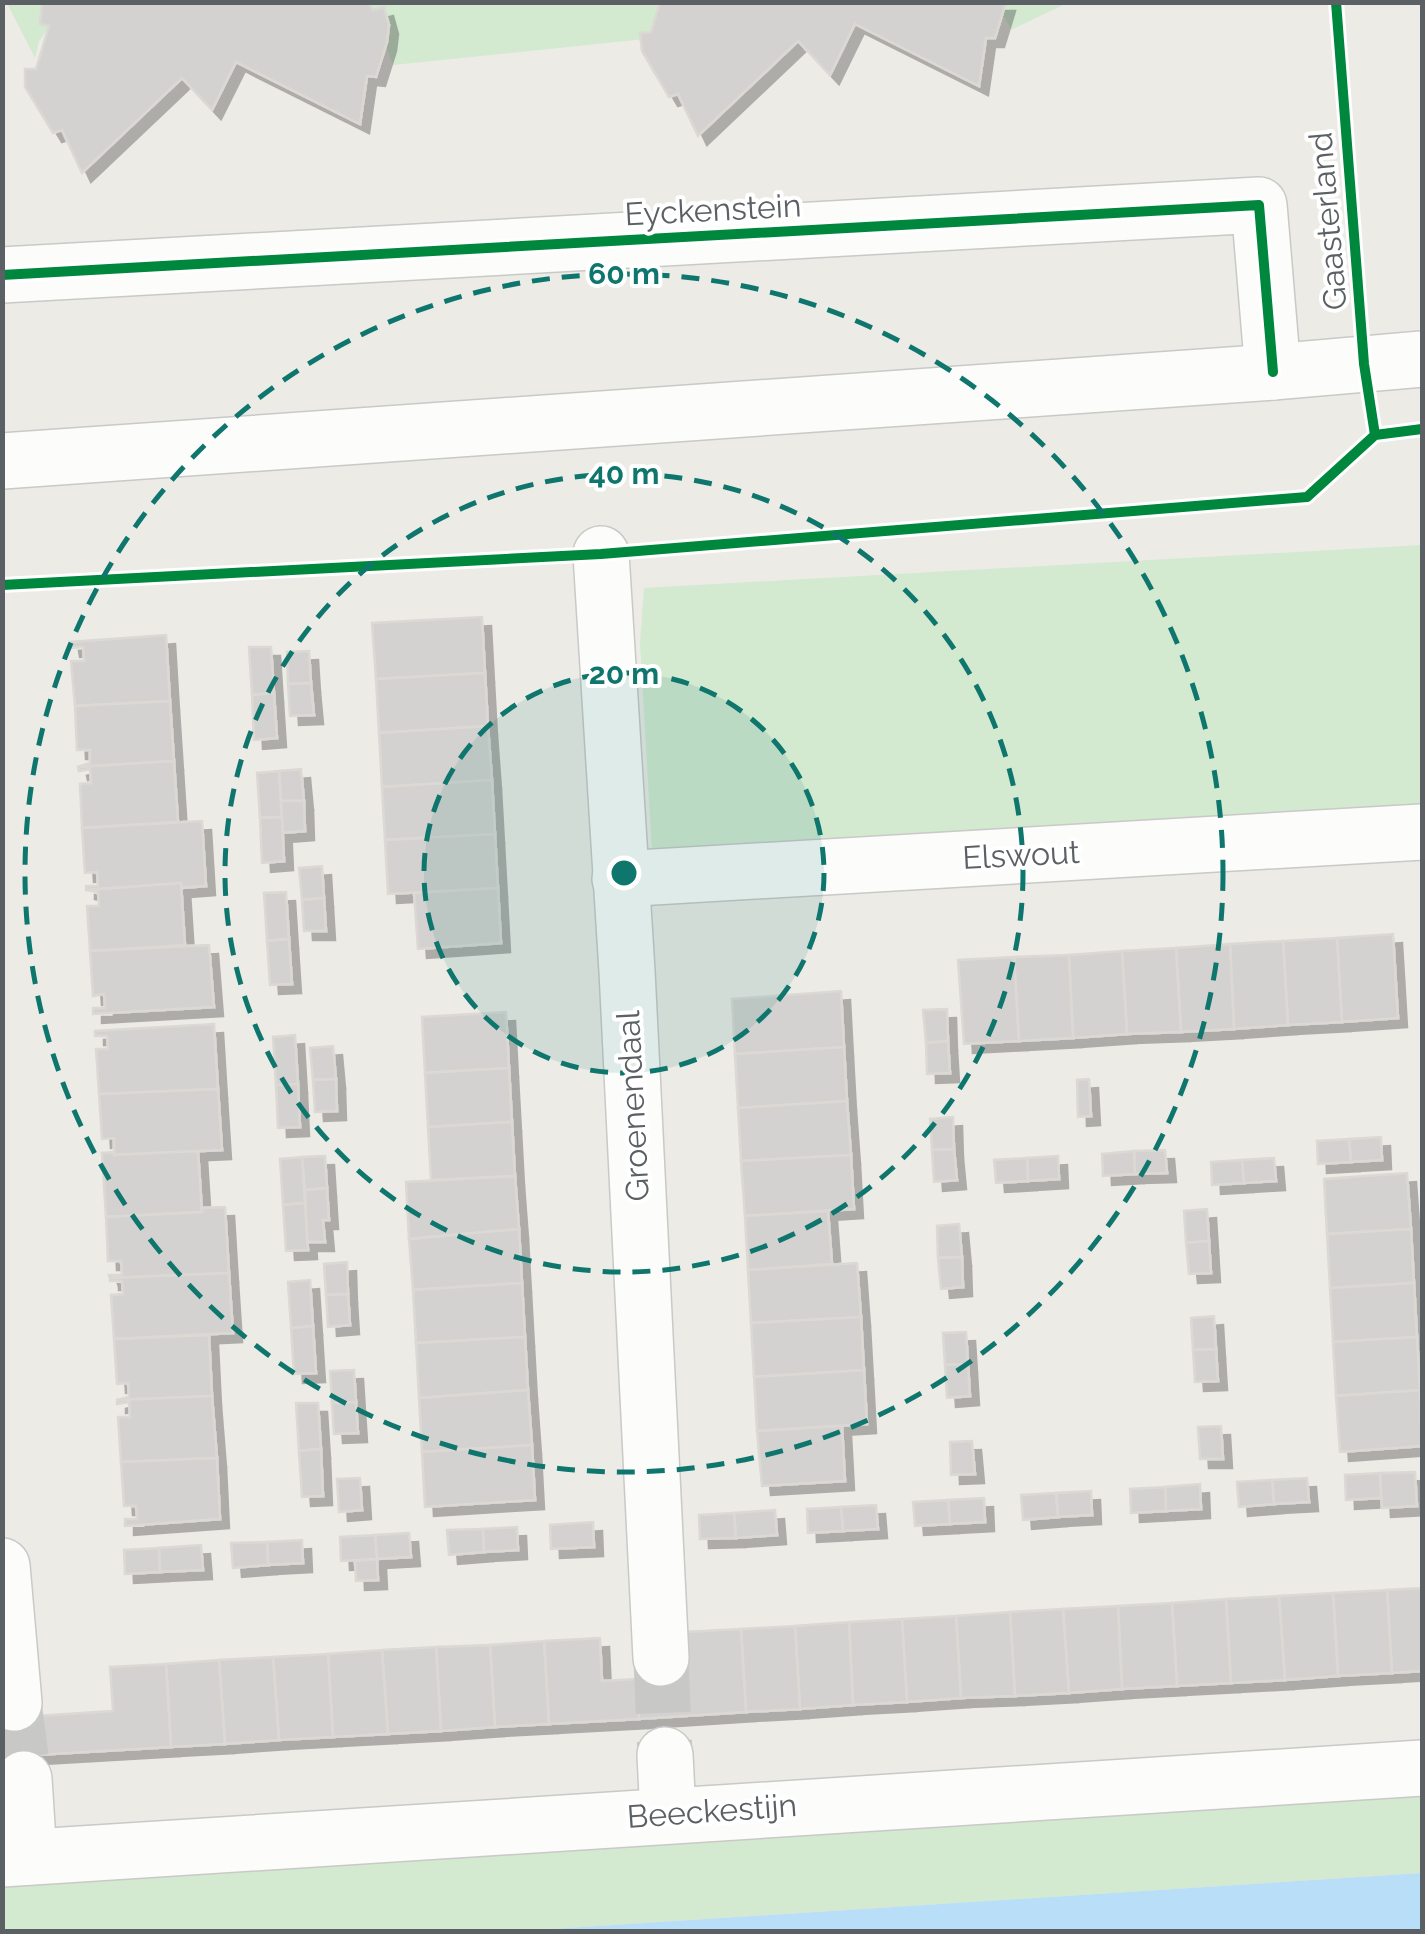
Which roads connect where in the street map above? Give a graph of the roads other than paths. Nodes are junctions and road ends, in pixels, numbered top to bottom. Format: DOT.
graph roads {
  1 [pos="2,275"];
  2 [pos="1422,358"];
  3 [pos="1272,372"];
  4 [pos="2,461"];
  5 [pos="601,554"];
  6 [pos="1422,832"];
  7 [pos="620,878"];
  8 [pos="2,1566"];
  9 [pos="661,1658"];
  10 [pos="14,1703"];
  11 [pos="665,1755"];
  12 [pos="1422,1768"];
  13 [pos="24,1779"];
  14 [pos="668,1814"];
  15 [pos="16,1858"];
  1 -- 3 [label="street, Eyckenstein"];
  2 -- 3 [label="street"];
  3 -- 4 [label="street"];
  5 -- 7 [label="street, Groenendaal"];
  6 -- 7 [label="street, Elswout"];
  7 -- 9 [label="street, Groenendaal"];
  8 -- 10 [label="street"];
  11 -- 14 [label="street"];
  12 -- 14 [label="street, Beeckestijn"];
  13 -- 15 [label="street"];
  14 -- 15 [label="street, Beeckestijn"];
}
